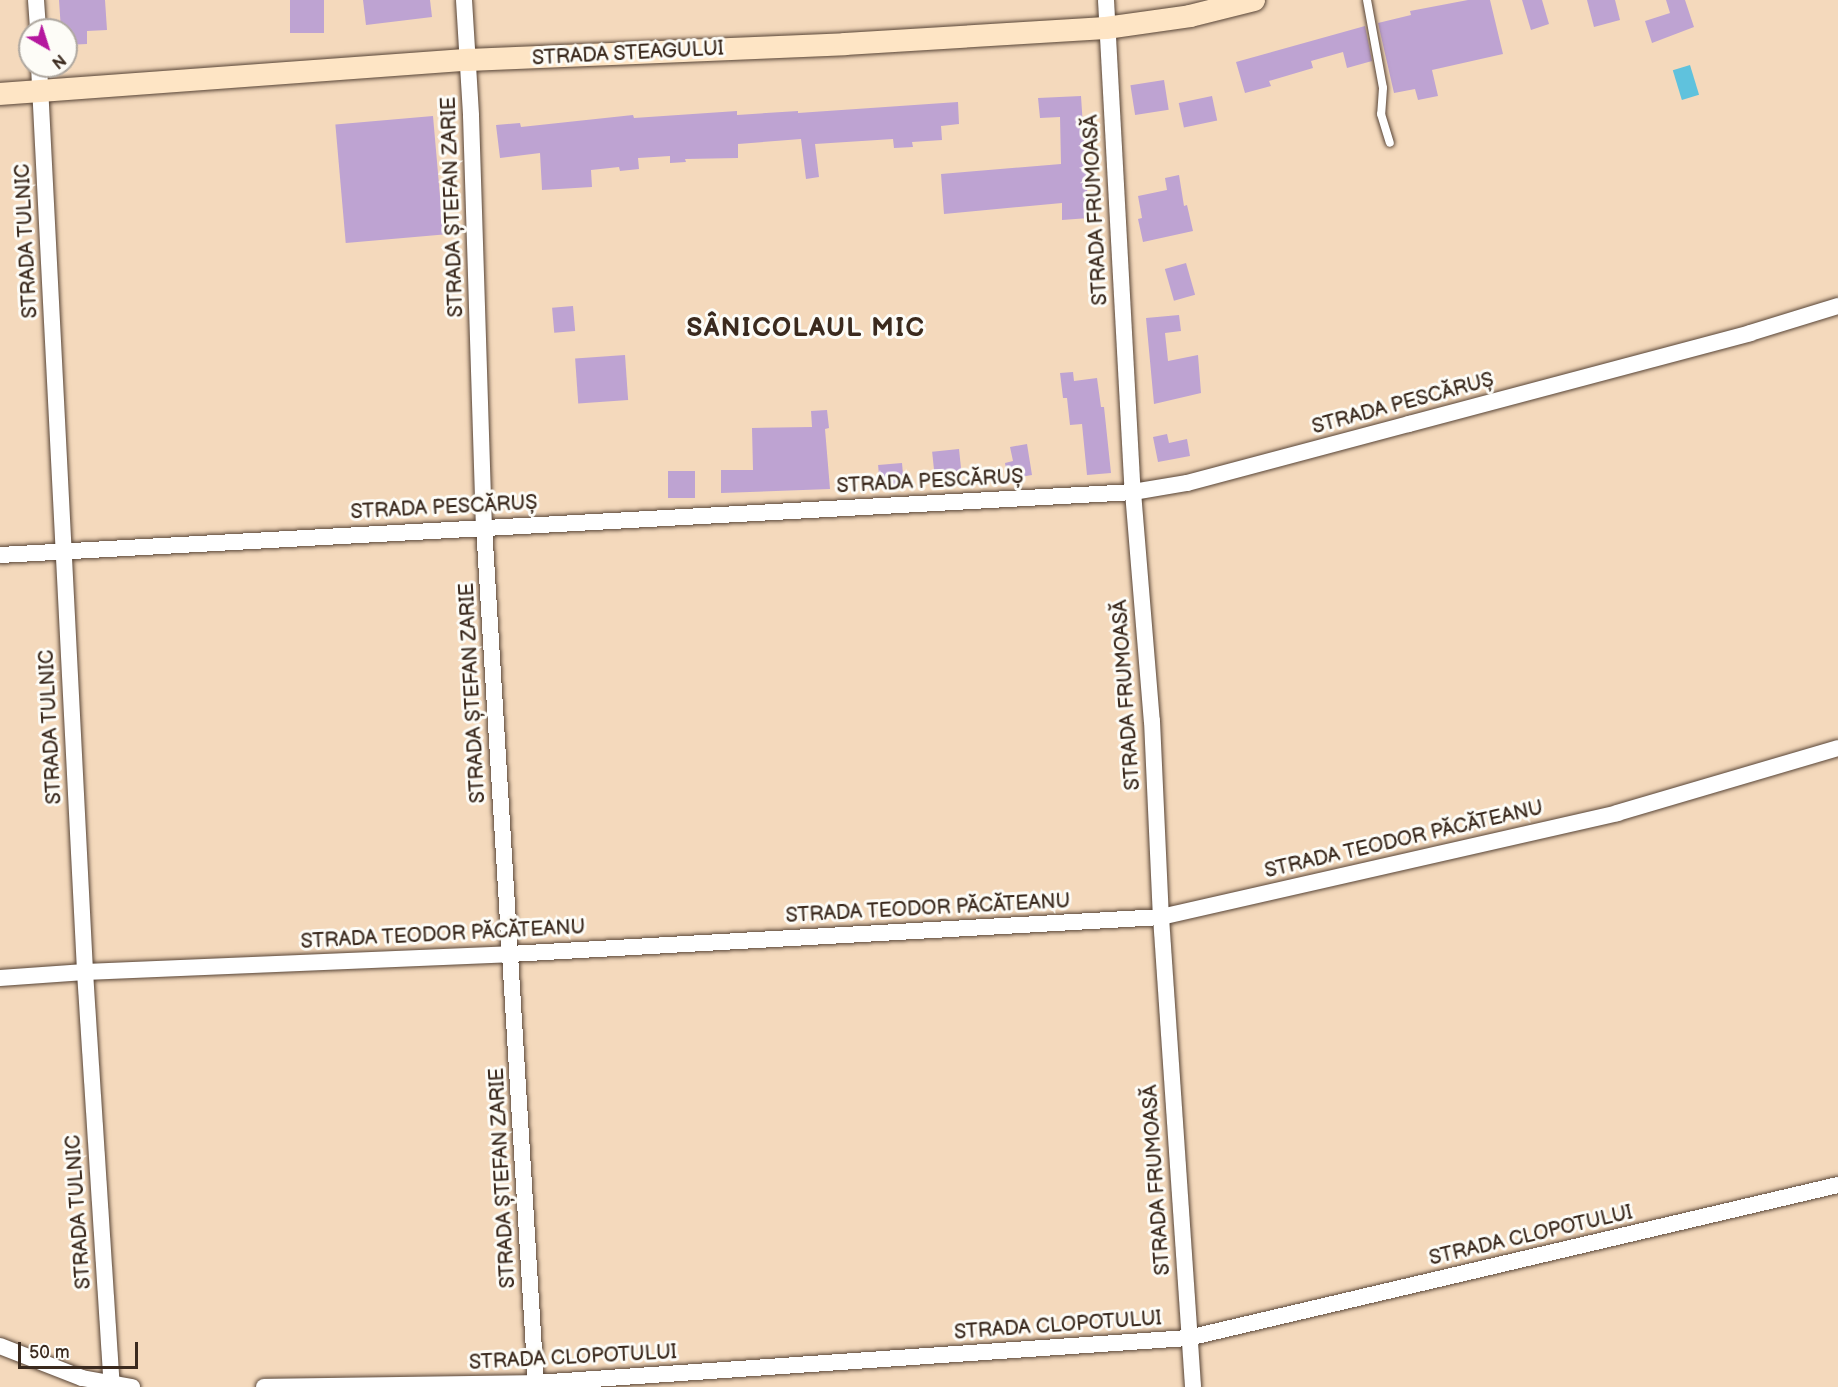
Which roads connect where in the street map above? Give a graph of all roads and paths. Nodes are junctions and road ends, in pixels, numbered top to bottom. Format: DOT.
graph roads {
  1 [pos="36,0"];
  2 [pos="464,0"];
  3 [pos="1106,0"];
  4 [pos="1254,0"];
  5 [pos="1367,0"];
  6 [pos="37,18"];
  7 [pos="1106,28"];
  8 [pos="468,60"];
  9 [pos="40,78"];
  10 [pos="41,91"];
  11 [pos="0,94"];
  12 [pos="1390,143"];
  13 [pos="1838,306"];
  14 [pos="1133,492"];
  15 [pos="484,526"];
  16 [pos="63,551"];
  17 [pos="0,555"];
  18 [pos="1838,748"];
  19 [pos="1161,917"];
  20 [pos="510,954"];
  21 [pos="85,972"];
  22 [pos="0,978"];
  23 [pos="1838,1185"];
  24 [pos="1188,1338"];
  25 [pos="0,1346"];
  26 [pos="536,1383"];
  27 [pos="112,1386"];
  28 [pos="132,1387"];
  29 [pos="264,1387"];
  30 [pos="1193,1387"];
  1 -- 6 [label="street"];
  2 -- 8 [label="street, STRADA ȘTEFAN ZARIE"];
  3 -- 7 [label="street, STRADA FRUMOASĂ"];
  4 -- 7 [label="main road, STRADA STEAGULUI"];
  5 -- 12 [label="lane"];
  7 -- 8 [label="main road, STRADA STEAGULUI"];
  7 -- 14 [label="street, STRADA FRUMOASĂ"];
  8 -- 10 [label="main road, STRADA STEAGULUI"];
  8 -- 15 [label="street, STRADA ȘTEFAN ZARIE"];
  9 -- 10 [label="street, STRADA TULNIC"];
  10 -- 11 [label="main road, STRADA STEAGULUI"];
  10 -- 16 [label="street, STRADA TULNIC"];
  13 -- 14 [label="street, STRADA PESCĂRUȘ"];
  14 -- 15 [label="street, STRADA PESCĂRUȘ"];
  14 -- 19 [label="street, STRADA FRUMOASĂ"];
  15 -- 16 [label="street, STRADA PESCĂRUȘ"];
  15 -- 20 [label="street, STRADA ȘTEFAN ZARIE"];
  16 -- 17 [label="street, STRADA PESCĂRUȘ"];
  16 -- 21 [label="street, STRADA TULNIC"];
  18 -- 19 [label="street, STRADA TEODOR PĂCĂTEANU"];
  19 -- 20 [label="street, STRADA TEODOR PĂCĂTEANU"];
  19 -- 24 [label="street, STRADA FRUMOASĂ"];
  20 -- 21 [label="street, STRADA TEODOR PĂCĂTEANU"];
  20 -- 26 [label="street, STRADA ȘTEFAN ZARIE"];
  21 -- 22 [label="street, STRADA TEODOR PĂCĂTEANU"];
  21 -- 27 [label="street, STRADA TULNIC"];
  23 -- 24 [label="street, STRADA CLOPOTULUI"];
  24 -- 26 [label="street, STRADA CLOPOTULUI"];
  24 -- 30 [label="street, STRADA FRUMOASĂ"];
  25 -- 27 [label="street"];
  26 -- 29 [label="street, STRADA CLOPOTULUI"];
  27 -- 28 [label="street"];
}
